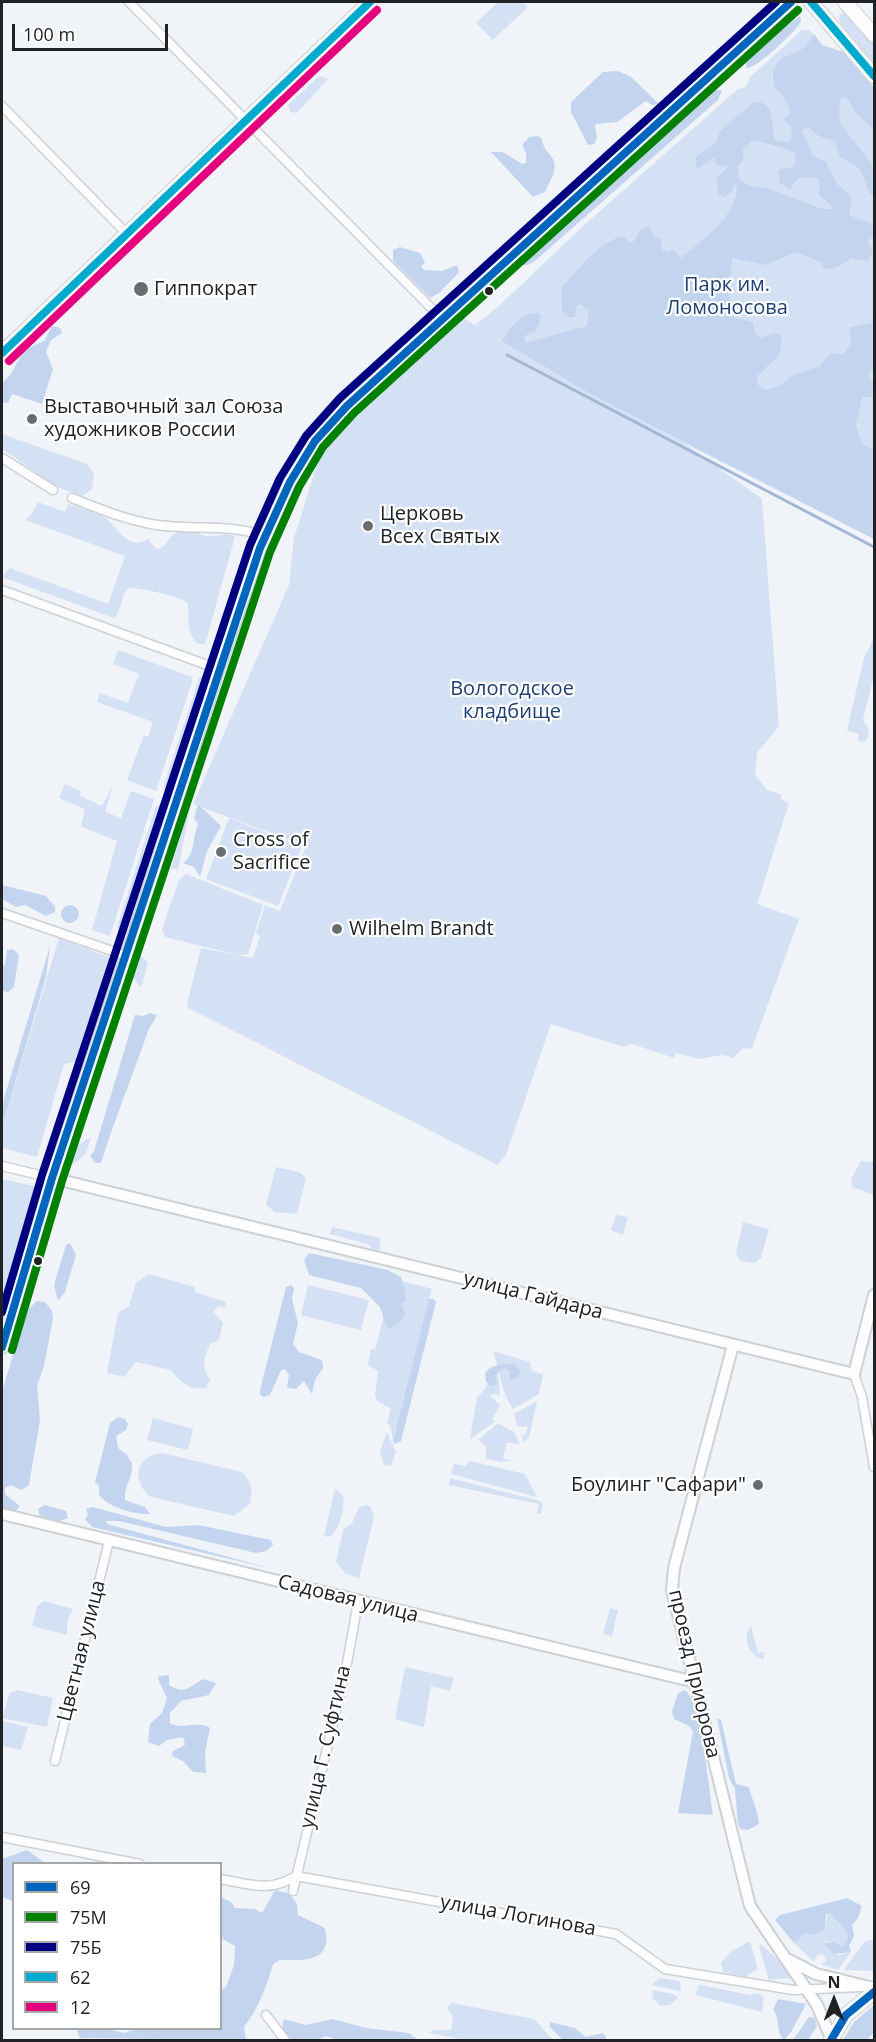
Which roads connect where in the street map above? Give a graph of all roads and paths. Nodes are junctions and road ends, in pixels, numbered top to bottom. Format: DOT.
graph roads {
  1 [pos="129,2"];
  2 [pos="370,2"];
  3 [pos="791,2"];
  4 [pos="811,2"];
  5 [pos="845,2"];
  6 [pos="874,35"];
  7 [pos="874,76"];
  8 [pos="2,106"];
  9 [pos="246,121"];
  10 [pos="128,235"];
  11 [pos="442,319"];
  12 [pos="2,353"];
  13 [pos="2,458"];
  14 [pos="53,490"];
  15 [pos="72,498"];
  16 [pos="264,536"];
  17 [pos="2,590"];
  18 [pos="218,669"];
  19 [pos="2,913"];
  20 [pos="127,956"];
  21 [pos="2,1166"];
  22 [pos="52,1178"];
  23 [pos="874,1295"];
  24 [pos="733,1345"];
  25 [pos="2,1347"];
  26 [pos="854,1374"];
  27 [pos="874,1467"];
  28 [pos="2,1514"];
  29 [pos="109,1541"];
  30 [pos="358,1602"];
  31 [pos="695,1682"];
  32 [pos="55,1761"];
  33 [pos="2,1837"];
  34 [pos="135,1862"];
  35 [pos="296,1876"];
  36 [pos="222,1879"];
  37 [pos="292,1891"];
  38 [pos="787,1958"];
  39 [pos="872,1989"];
  40 [pos="808,1991"];
  41 [pos="266,2015"];
  42 [pos="285,2040"];
  43 [pos="831,2040"];
  1 -- 9 [label="street"];
  2 -- 9 [label="main road"];
  3 -- 11 [label="main road"];
  4 -- 7 [label="main road"];
  5 -- 6 [label="main road"];
  8 -- 10 [label="street"];
  9 -- 10 [label="main road"];
  9 -- 11 [label="street"];
  10 -- 12 [label="main road"];
  11 -- 16 [label="main road"];
  13 -- 14 [label="street"];
  15 -- 16 [label="street"];
  16 -- 18 [label="main road"];
  17 -- 18 [label="street"];
  18 -- 20 [label="main road"];
  19 -- 20 [label="street"];
  20 -- 22 [label="main road"];
  21 -- 22 [label="street, улица Гайдара"];
  22 -- 24 [label="street, улица Гайдара"];
  22 -- 25 [label="main road"];
  23 -- 26 [label="street"];
  24 -- 26 [label="street, улица Гайдара"];
  24 -- 31 [label="street, проезд Приорова"];
  26 -- 27 [label="street"];
  28 -- 29 [label="street, Садовая улица"];
  29 -- 30 [label="street, Садовая улица"];
  29 -- 32 [label="street, Цветная улица"];
  30 -- 31 [label="street, Садовая улица"];
  30 -- 35 [label="street, улица Г. Суфтина"];
  31 -- 38 [label="street, проезд Приорова"];
  33 -- 34 [label="street"];
  35 -- 36 [label="street"];
  35 -- 37 [label="street, улица Г. Суфтина"];
  35 -- 40 [label="street, улица Логинова"];
  38 -- 39 [label="street"];
  38 -- 40 [label="street, проезд Приорова"];
  39 -- 40 [label="street, улица Логинова"];
  39 -- 43 [label="main road"];
  40 -- 43 [label="street, проезд Приорова"];
  41 -- 42 [label="street"];
}
